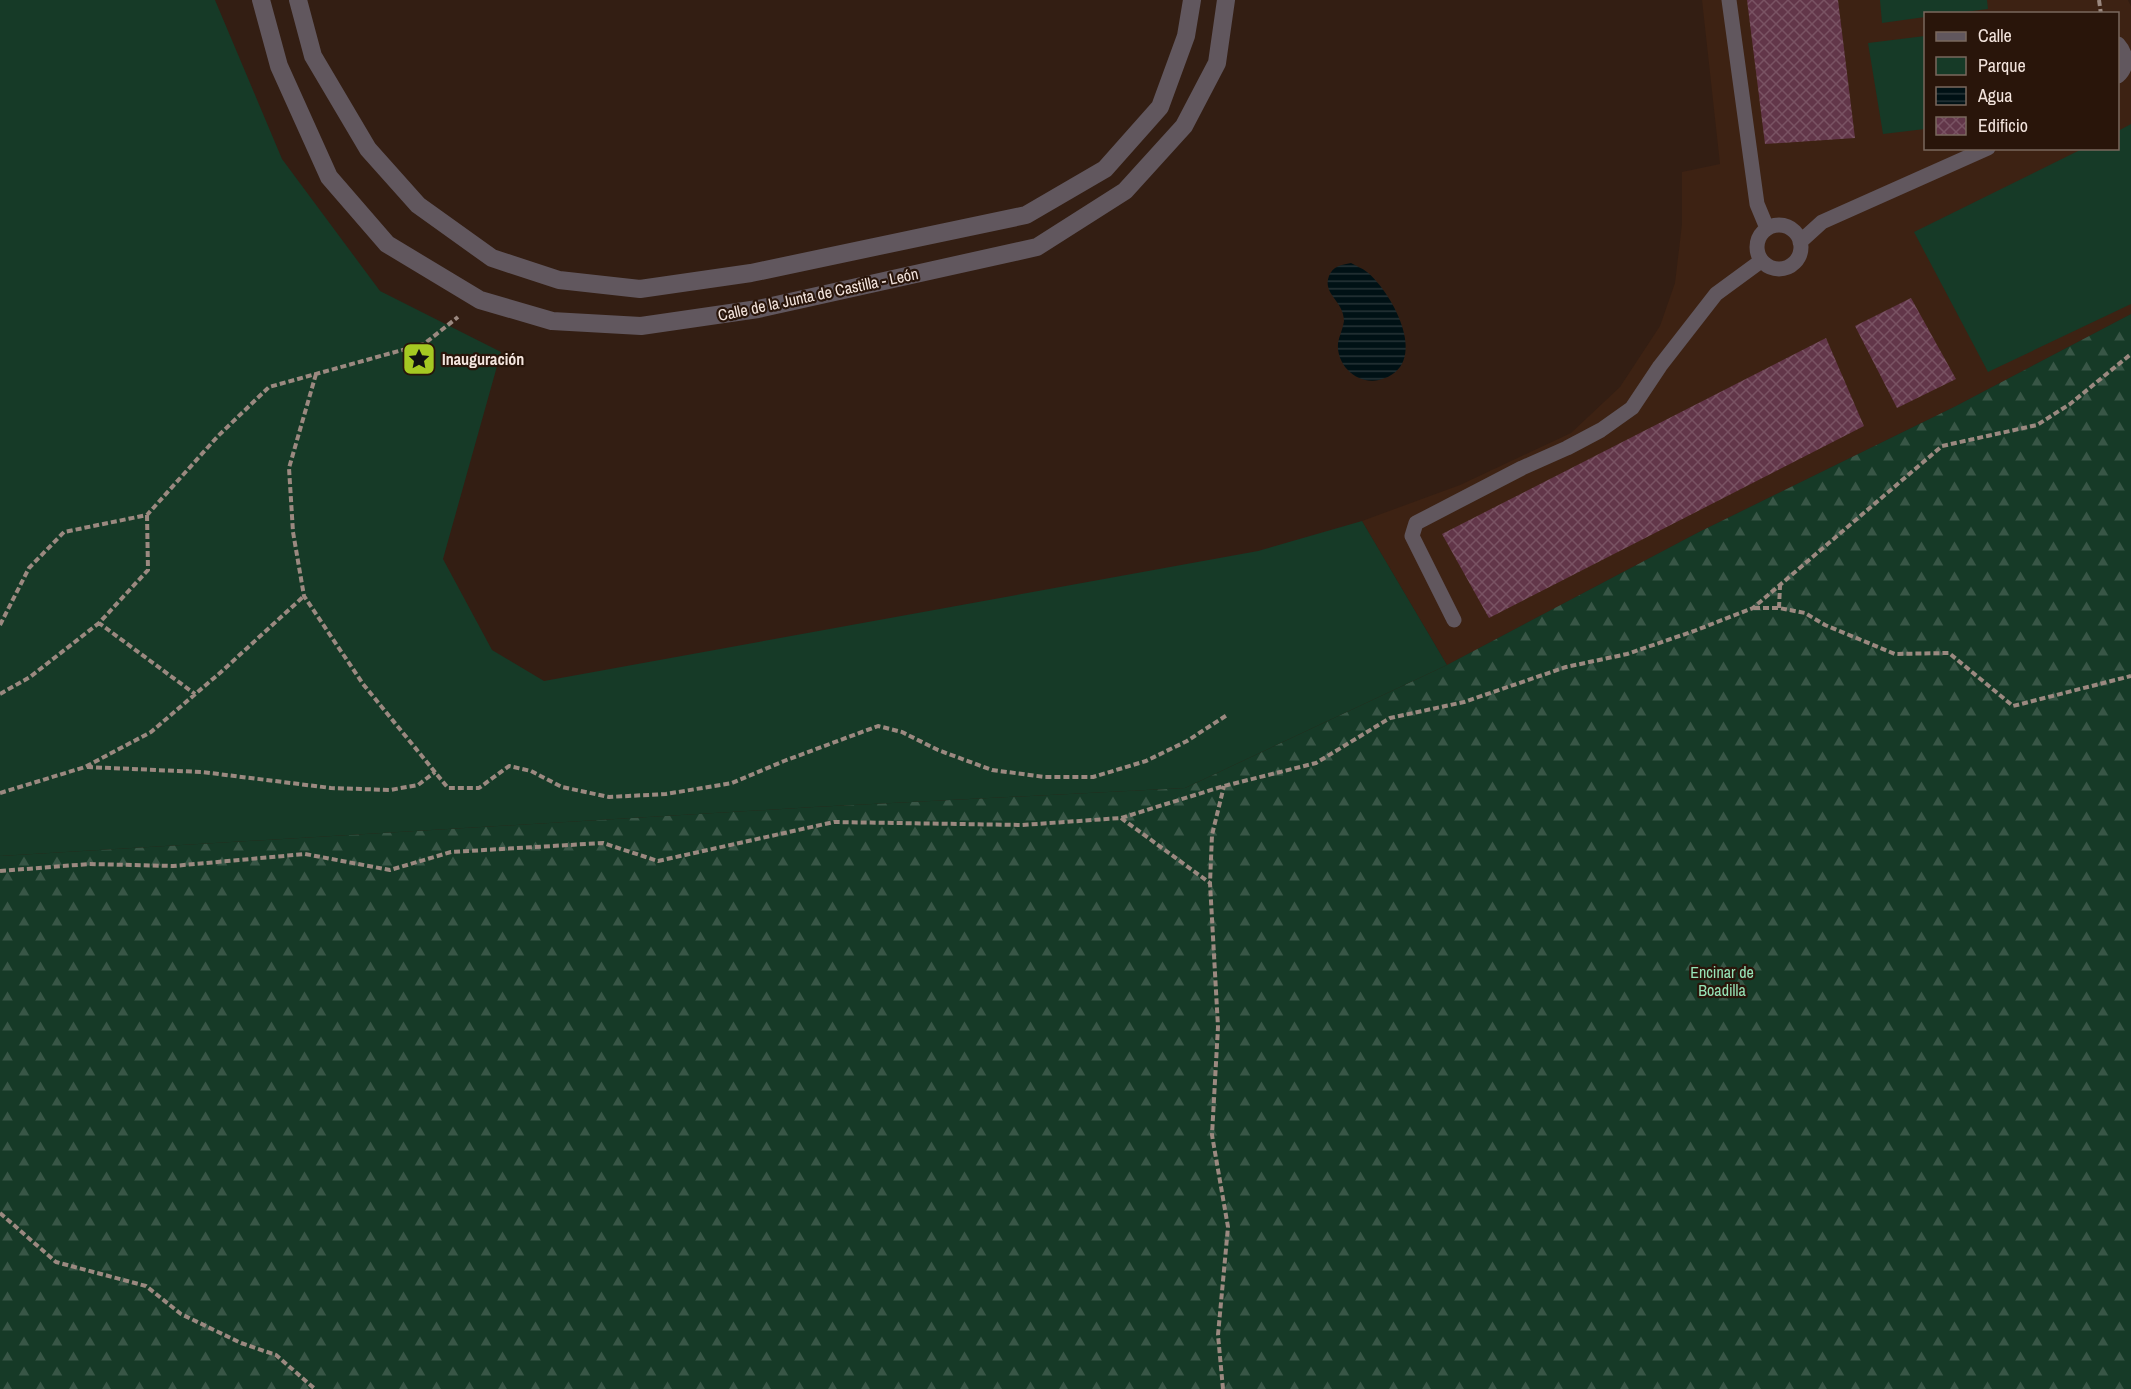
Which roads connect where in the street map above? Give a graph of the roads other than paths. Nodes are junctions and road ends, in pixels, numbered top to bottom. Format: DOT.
graph roads {
  1 [pos="261,0"];
  2 [pos="298,0"];
  3 [pos="1192,0"];
  4 [pos="1226,0"];
  5 [pos="1729,0"];
  6 [pos="2119,46"];
  7 [pos="2119,74"];
  8 [pos="1984,150"];
  9 [pos="1767,228"];
  10 [pos="1800,242"];
  11 [pos="1761,261"];
  12 [pos="1454,620"];
  1 -- 4 [label="street, Calle de la Junta de Castilla - León"];
  2 -- 3 [label="street, Calle de la Junta de Castilla - León"];
  5 -- 9 [label="lane"];
  6 -- 7 [label="lane"];
  8 -- 10 [label="lane"];
  9 -- 10 [label="lane"];
  9 -- 11 [label="lane"];
  10 -- 11 [label="lane"];
  11 -- 12 [label="lane"];
}
